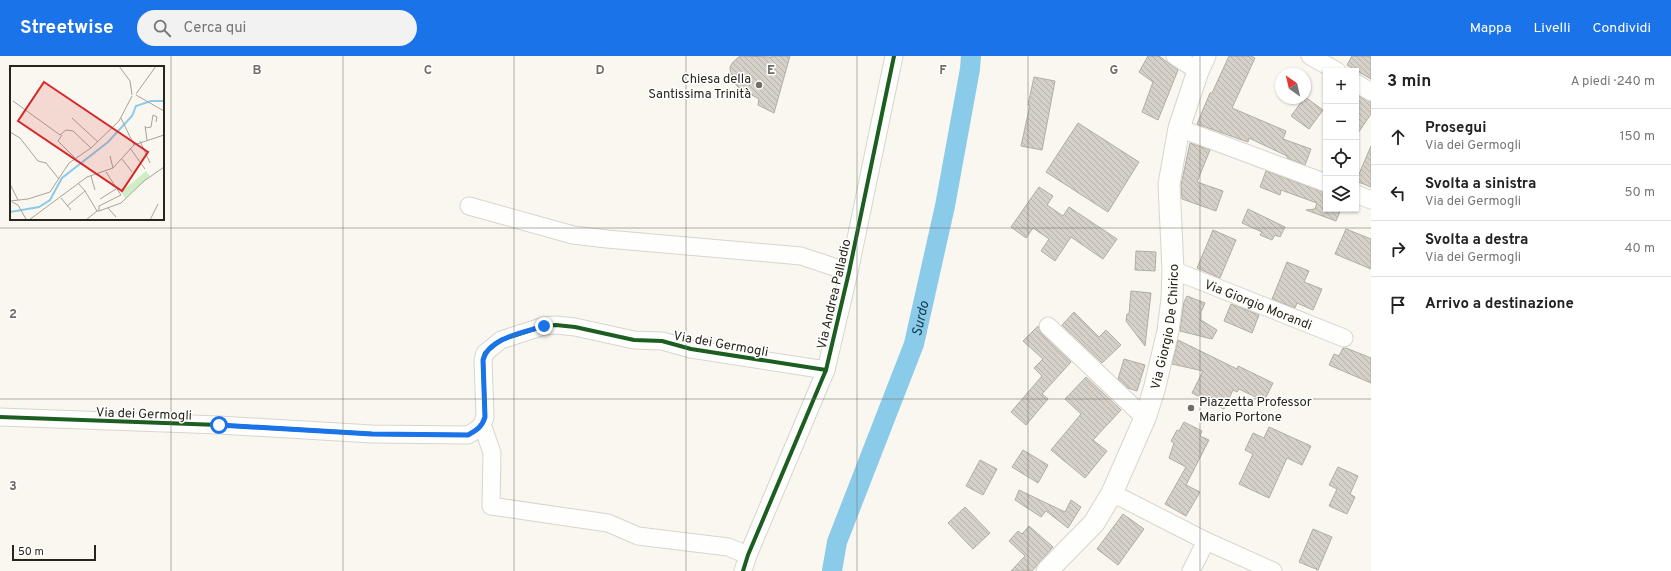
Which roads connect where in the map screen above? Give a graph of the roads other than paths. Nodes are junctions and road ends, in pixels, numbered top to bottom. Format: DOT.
graph roads {
  1 [pos="894,56"];
  2 [pos="1175,56"];
  3 [pos="1310,56"];
  4 [pos="1202,64"];
  5 [pos="1332,68"];
  6 [pos="1359,85"];
  7 [pos="1371,92"];
  8 [pos="1179,128"];
  9 [pos="1323,182"];
  10 [pos="1359,195"];
  11 [pos="1371,200"];
  12 [pos="469,206"];
  13 [pos="1173,270"];
  14 [pos="849,272"];
  15 [pos="1048,326"];
  16 [pos="1344,338"];
  17 [pos="826,370"];
  18 [pos="0,417"];
  19 [pos="1145,418"];
  20 [pos="482,424"];
  21 [pos="1112,494"];
  22 [pos="1206,541"];
  23 [pos="748,555"];
  24 [pos="743,571"];
  25 [pos="1047,571"];
  26 [pos="1191,571"];
  27 [pos="1273,571"];
  1 -- 14 [label="street, Via Andrea Palladio"];
  2 -- 4 [label="street"];
  3 -- 5 [label="street"];
  4 -- 8 [label="main road, Via Giorgio De Chirico"];
  6 -- 7 [label="street"];
  8 -- 9 [label="street"];
  8 -- 13 [label="main road, Via Giorgio De Chirico"];
  10 -- 11 [label="street"];
  12 -- 14 [label="street"];
  13 -- 16 [label="street, Via Giorgio Morandi"];
  13 -- 19 [label="main road, Via Giorgio De Chirico"];
  14 -- 17 [label="street, Via Andrea Palladio"];
  15 -- 19 [label="street"];
  17 -- 20 [label="street, Via dei Germogli"];
  17 -- 23 [label="street, Via Andrea Palladio"];
  18 -- 20 [label="street, Via dei Germogli"];
  19 -- 21 [label="main road, Via Giorgio De Chirico"];
  20 -- 23 [label="street"];
  21 -- 22 [label="street"];
  21 -- 25 [label="main road, Via Giorgio De Chirico"];
  22 -- 26 [label="street"];
  22 -- 27 [label="street"];
  23 -- 24 [label="street, Via Andrea Palladio"];
}
